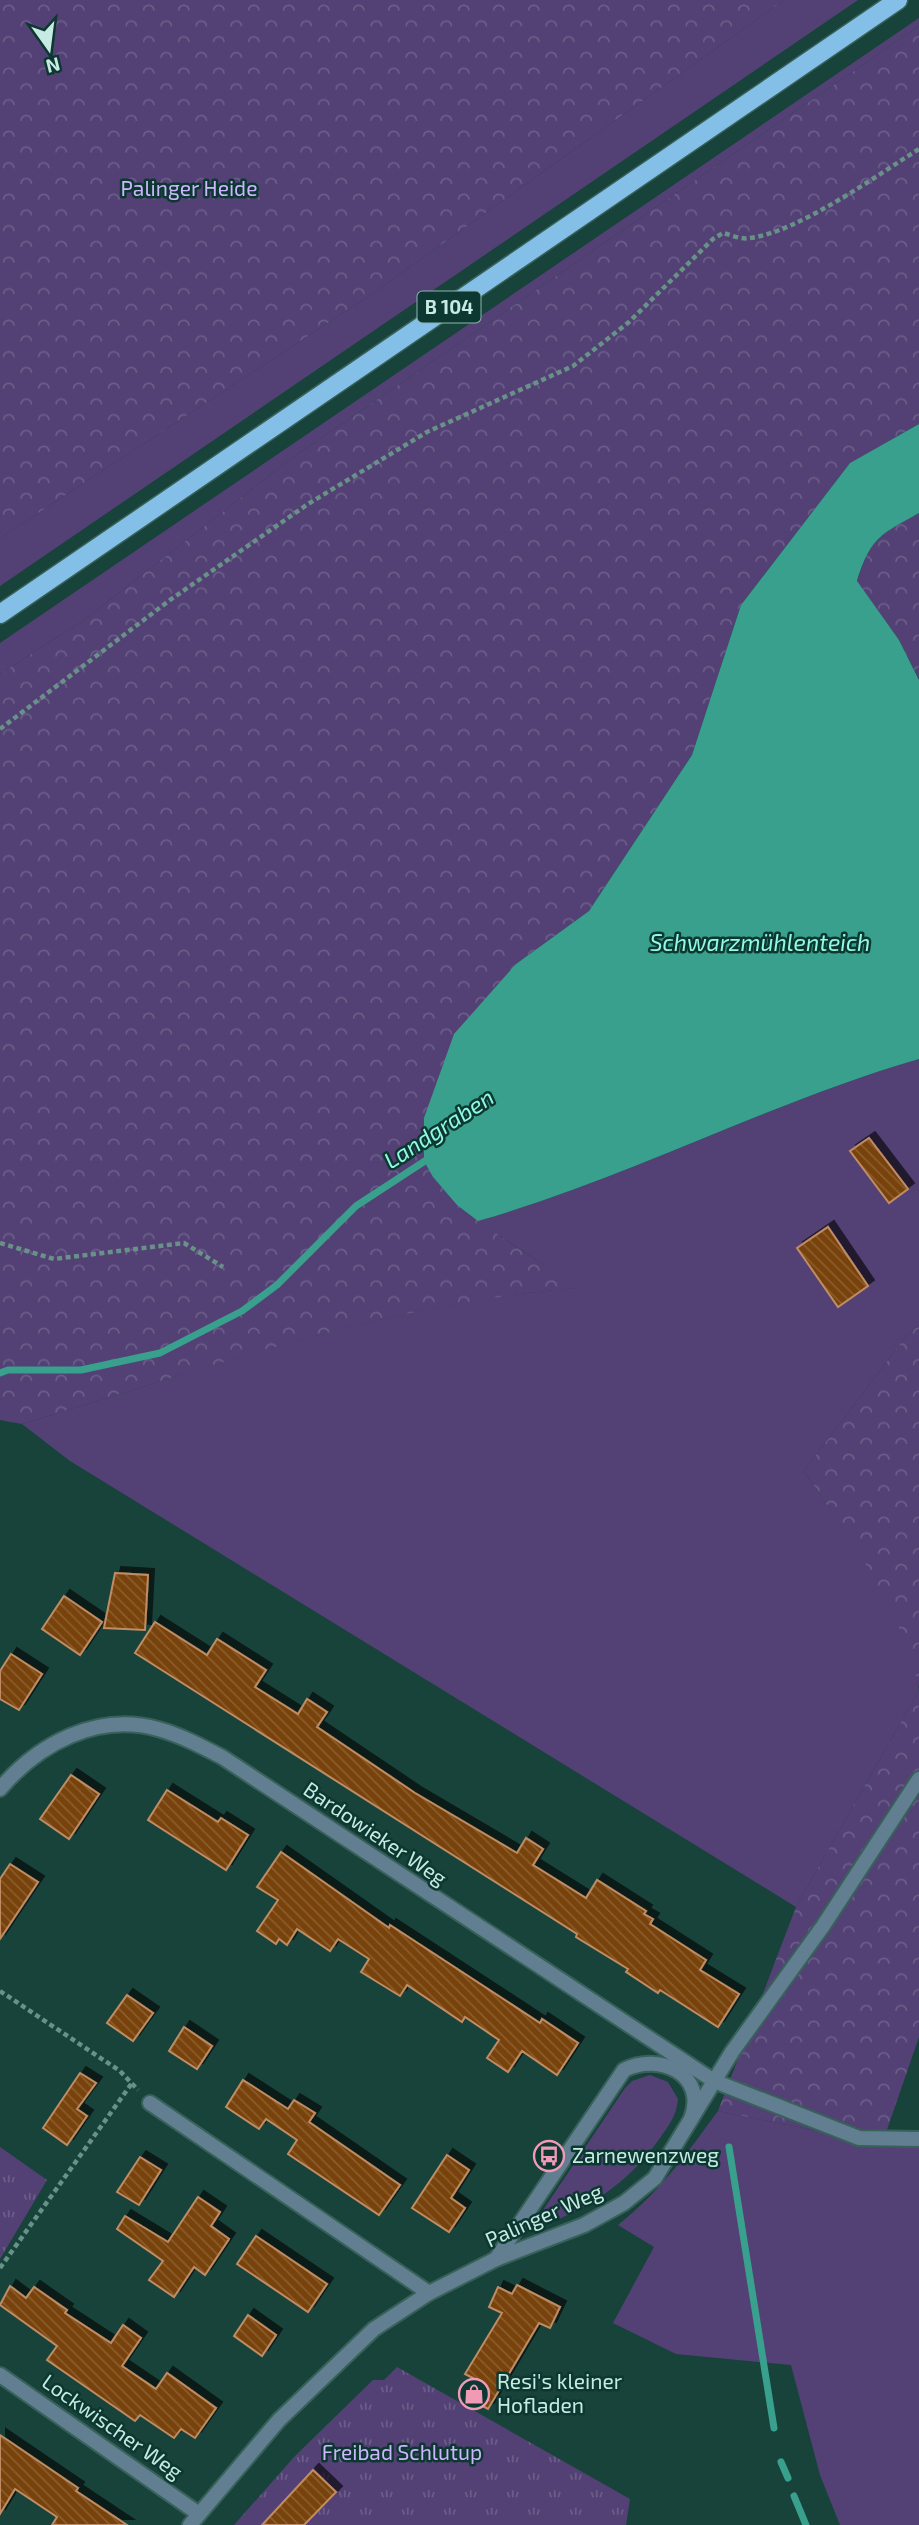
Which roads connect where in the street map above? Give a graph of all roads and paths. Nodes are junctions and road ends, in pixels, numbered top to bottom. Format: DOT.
graph roads {
  1 [pos="898,0"];
  2 [pos="919,149"];
  3 [pos="0,614"];
  4 [pos="0,729"];
  5 [pos="0,1243"];
  6 [pos="222,1267"];
  7 [pos="919,1779"];
  8 [pos="0,1789"];
  9 [pos="0,1991"];
  10 [pos="714,2081"];
  11 [pos="131,2083"];
  12 [pos="150,2103"];
  13 [pos="688,2127"];
  14 [pos="919,2139"];
  15 [pos="496,2259"];
  16 [pos="0,2268"];
  17 [pos="429,2293"];
  18 [pos="0,2375"];
  19 [pos="195,2519"];
  1 -- 3 [label="main road, B 104"];
  2 -- 4 [label="path"];
  5 -- 6 [label="path"];
  7 -- 10 [label="street, Palinger Weg"];
  8 -- 10 [label="street, Bardowieker Weg"];
  9 -- 11 [label="path"];
  10 -- 13 [label="street, Palinger Weg"];
  10 -- 14 [label="street, Bardowieker Weg"];
  11 -- 12 [label="path"];
  11 -- 16 [label="path"];
  12 -- 17 [label="street"];
  13 -- 15 [label="street, Palinger Weg"];
  13 -- 15 [label="street"];
  15 -- 17 [label="street, Palinger Weg"];
  17 -- 19 [label="street, Palinger Weg"];
  18 -- 19 [label="street, Lockwischer Weg"];
}
